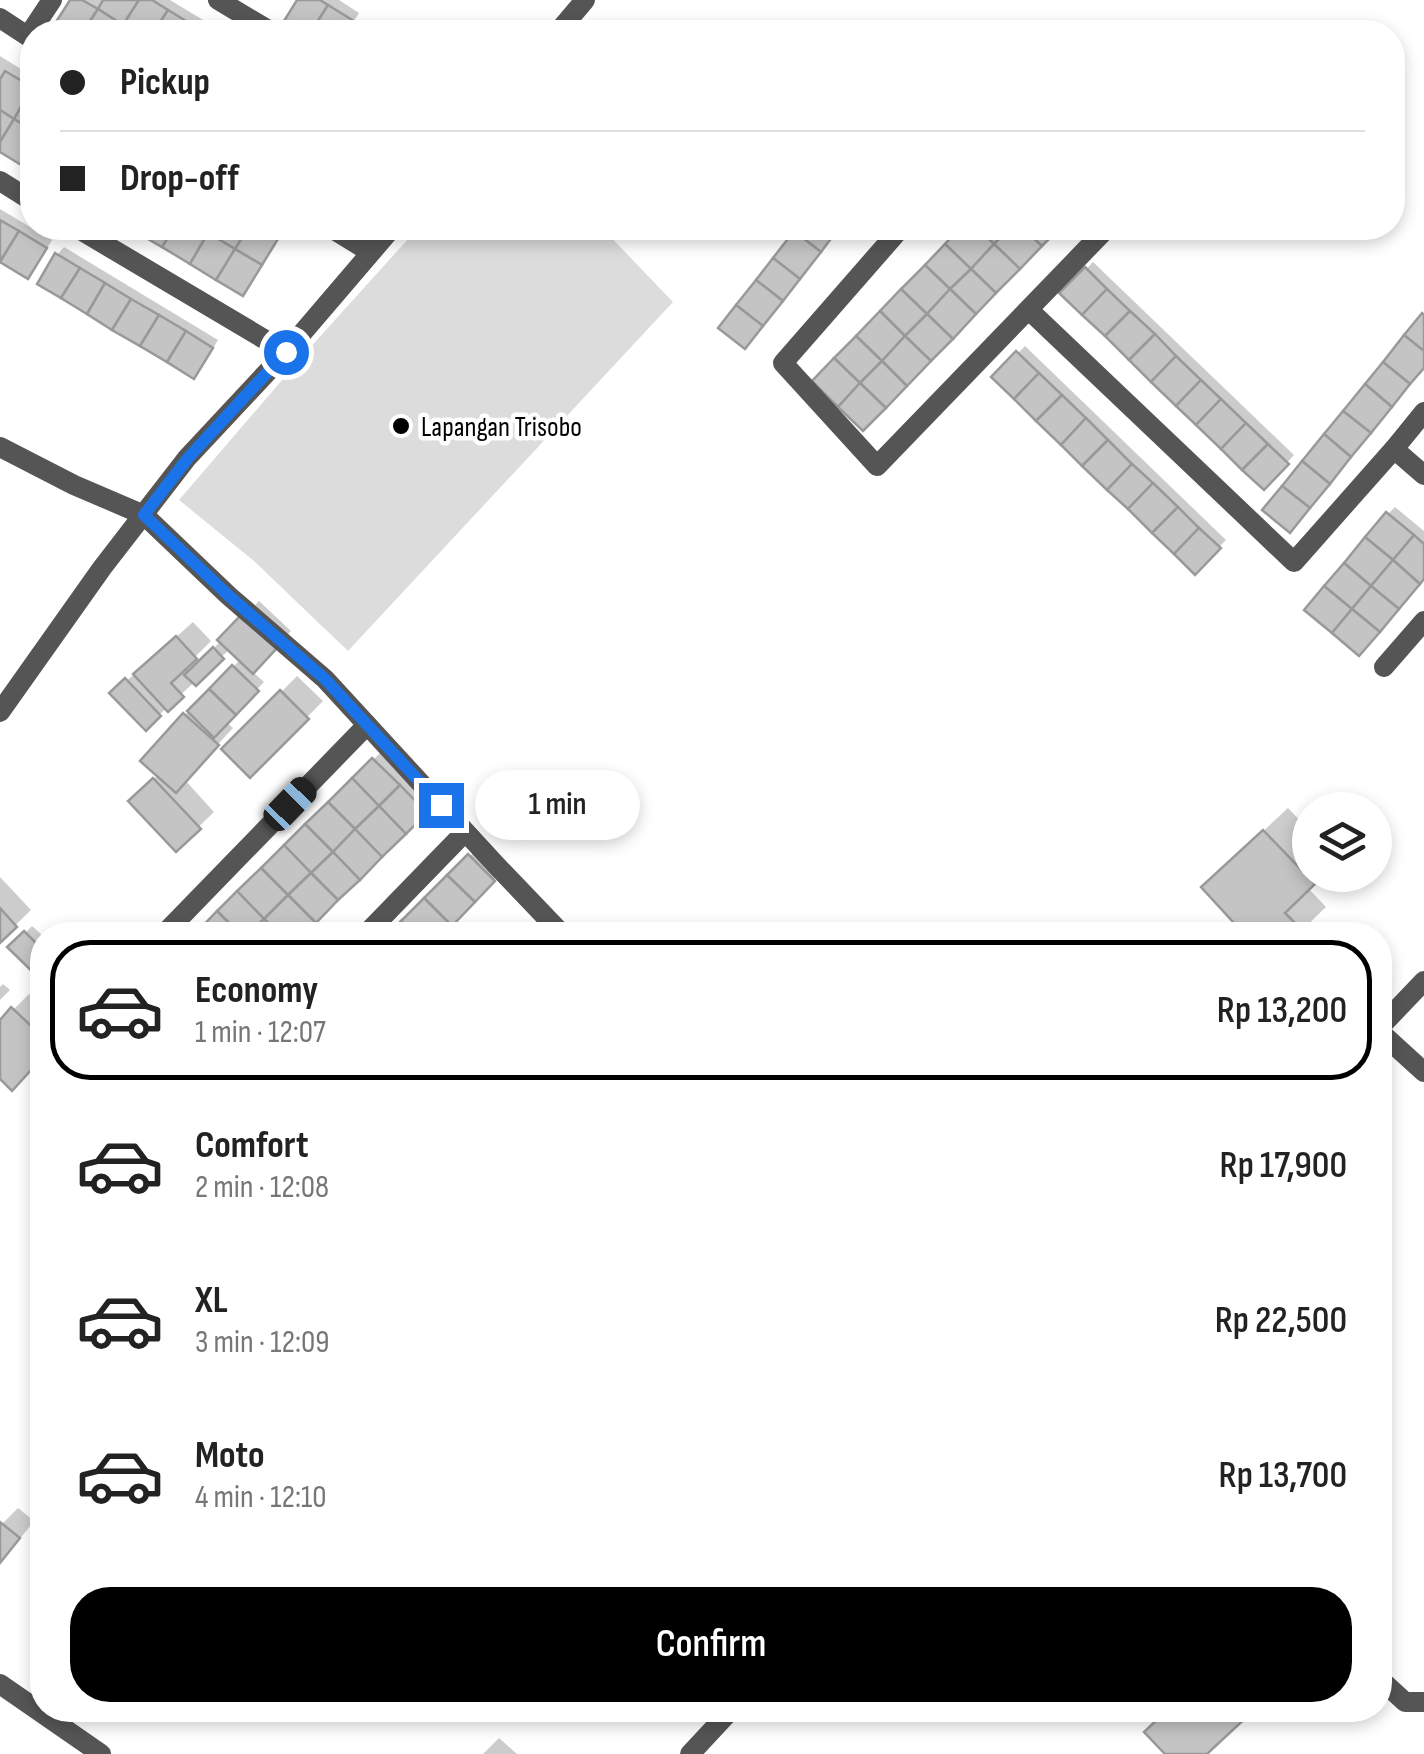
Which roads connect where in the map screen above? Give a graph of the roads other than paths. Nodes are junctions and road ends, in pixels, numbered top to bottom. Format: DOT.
graph roads {
  1 [pos="218,0"];
  2 [pos="585,0"];
  3 [pos="252,20"];
  4 [pos="568,20"];
  5 [pos="98,240"];
  6 [pos="350,240"];
  7 [pos="381,240"];
  8 [pos="891,240"];
  9 [pos="1096,240"];
  10 [pos="370,252"];
  11 [pos="1029,310"];
  12 [pos="286,352"];
  13 [pos="1424,412"];
  14 [pos="0,448"];
  15 [pos="1394,450"];
  16 [pos="1424,475"];
  17 [pos="144,515"];
  18 [pos="1424,621"];
  19 [pos="1384,667"];
  20 [pos="0,712"];
  21 [pos="367,725"];
  22 [pos="466,832"];
  23 [pos="176,922"];
  24 [pos="378,922"];
  25 [pos="552,922"];
  26 [pos="1424,981"];
  27 [pos="1392,1016"];
  28 [pos="1392,1041"];
  29 [pos="1424,1072"];
  30 [pos="0,1684"];
  31 [pos="1392,1690"];
  32 [pos="1424,1702"];
  33 [pos="30,1705"];
  34 [pos="55,1722"];
  35 [pos="720,1722"];
  36 [pos="102,1754"];
  37 [pos="690,1754"];
  1 -- 3 [label="street"];
  2 -- 4 [label="street"];
  5 -- 12 [label="street"];
  6 -- 10 [label="street"];
  7 -- 10 [label="street"];
  8 -- 11 [label="street"];
  9 -- 11 [label="street"];
  10 -- 12 [label="street"];
  11 -- 15 [label="street"];
  12 -- 17 [label="street"];
  13 -- 15 [label="street"];
  14 -- 17 [label="street"];
  15 -- 16 [label="street"];
  17 -- 20 [label="street"];
  17 -- 21 [label="street"];
  18 -- 19 [label="street"];
  21 -- 22 [label="street"];
  21 -- 23 [label="street"];
  22 -- 24 [label="street"];
  22 -- 25 [label="street"];
  26 -- 27 [label="street"];
  28 -- 29 [label="street"];
  30 -- 33 [label="street"];
  31 -- 32 [label="street"];
  34 -- 36 [label="street"];
  35 -- 37 [label="street"];
}
